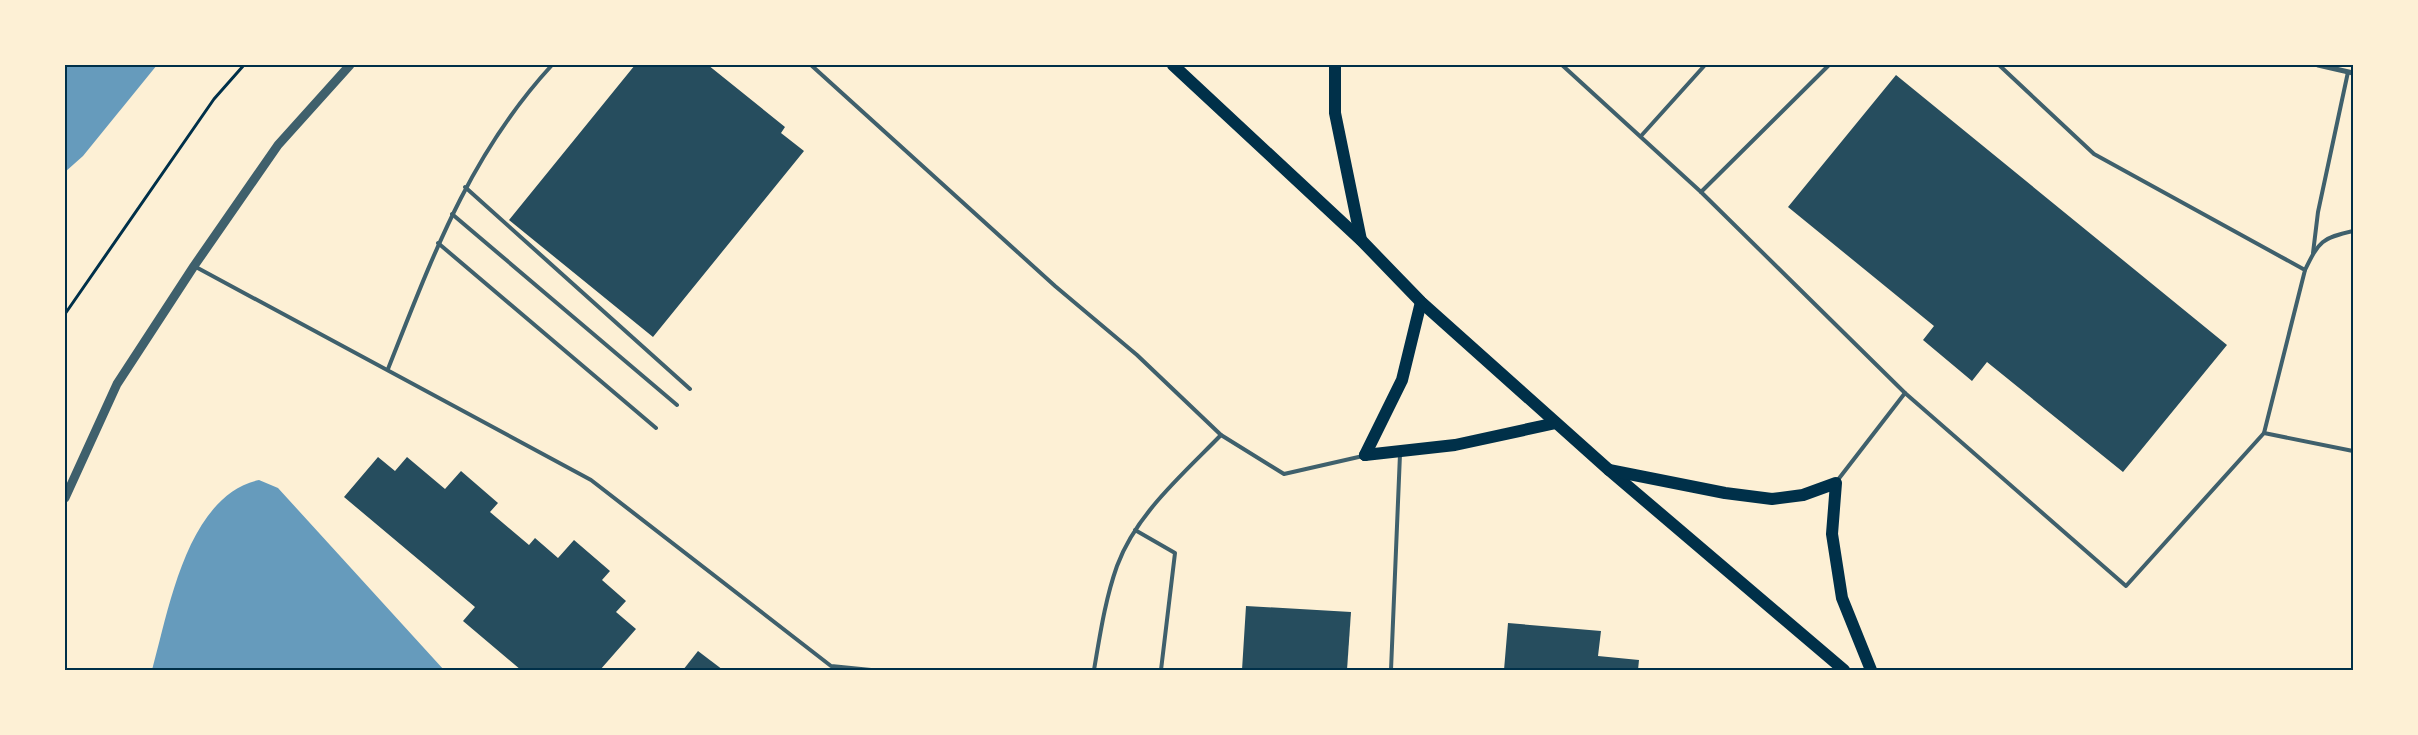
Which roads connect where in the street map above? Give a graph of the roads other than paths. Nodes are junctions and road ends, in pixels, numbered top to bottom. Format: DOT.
graph roads {
  1 [pos="350,65"];
  2 [pos="552,65"];
  3 [pos="811,65"];
  4 [pos="1173,65"];
  5 [pos="1335,65"];
  6 [pos="1562,65"];
  7 [pos="1705,65"];
  8 [pos="1829,65"];
  9 [pos="1999,65"];
  10 [pos="2318,65"];
  11 [pos="2351,72"];
  12 [pos="1640,136"];
  13 [pos="465,187"];
  14 [pos="1701,192"];
  15 [pos="452,214"];
  16 [pos="2353,231"];
  17 [pos="1361,240"];
  18 [pos="438,243"];
  19 [pos="2313,253"];
  20 [pos="194,266"];
  21 [pos="2305,270"];
  22 [pos="1421,302"];
  23 [pos="388,369"];
  24 [pos="690,389"];
  25 [pos="1904,393"];
  26 [pos="677,405"];
  27 [pos="1556,423"];
  28 [pos="656,428"];
  29 [pos="2264,433"];
  30 [pos="1221,435"];
  31 [pos="1400,451"];
  32 [pos="2353,451"];
  33 [pos="1365,455"];
  34 [pos="1609,470"];
  35 [pos="1836,483"];
  36 [pos="65,498"];
  37 [pos="1135,530"];
  38 [pos="871,670"];
  39 [pos="1094,670"];
  40 [pos="1161,670"];
  41 [pos="1391,670"];
  42 [pos="1844,670"];
  43 [pos="1871,670"];
  1 -- 20 [label="street"];
  2 -- 13 [label="lane"];
  3 -- 30 [label="lane"];
  4 -- 17 [label="main road"];
  5 -- 17 [label="main road"];
  6 -- 12 [label="lane"];
  7 -- 12 [label="lane"];
  8 -- 14 [label="lane"];
  9 -- 21 [label="lane"];
  10 -- 11 [label="street"];
  11 -- 19 [label="lane"];
  12 -- 14 [label="lane"];
  13 -- 15 [label="lane"];
  13 -- 24 [label="lane"];
  14 -- 25 [label="lane"];
  15 -- 18 [label="lane"];
  15 -- 26 [label="lane"];
  16 -- 19 [label="lane"];
  17 -- 22 [label="main road"];
  18 -- 23 [label="lane"];
  18 -- 28 [label="lane"];
  19 -- 21 [label="lane"];
  20 -- 23 [label="lane"];
  20 -- 36 [label="street"];
  21 -- 29 [label="lane"];
  22 -- 27 [label="main road"];
  22 -- 33 [label="main road"];
  23 -- 38 [label="lane"];
  25 -- 29 [label="lane"];
  25 -- 35 [label="lane"];
  27 -- 31 [label="main road"];
  27 -- 34 [label="main road"];
  29 -- 32 [label="lane"];
  30 -- 33 [label="lane"];
  30 -- 37 [label="lane"];
  31 -- 33 [label="main road"];
  31 -- 41 [label="lane"];
  34 -- 35 [label="main road"];
  34 -- 42 [label="main road"];
  35 -- 43 [label="main road"];
  37 -- 39 [label="lane"];
  37 -- 40 [label="lane"];
}
